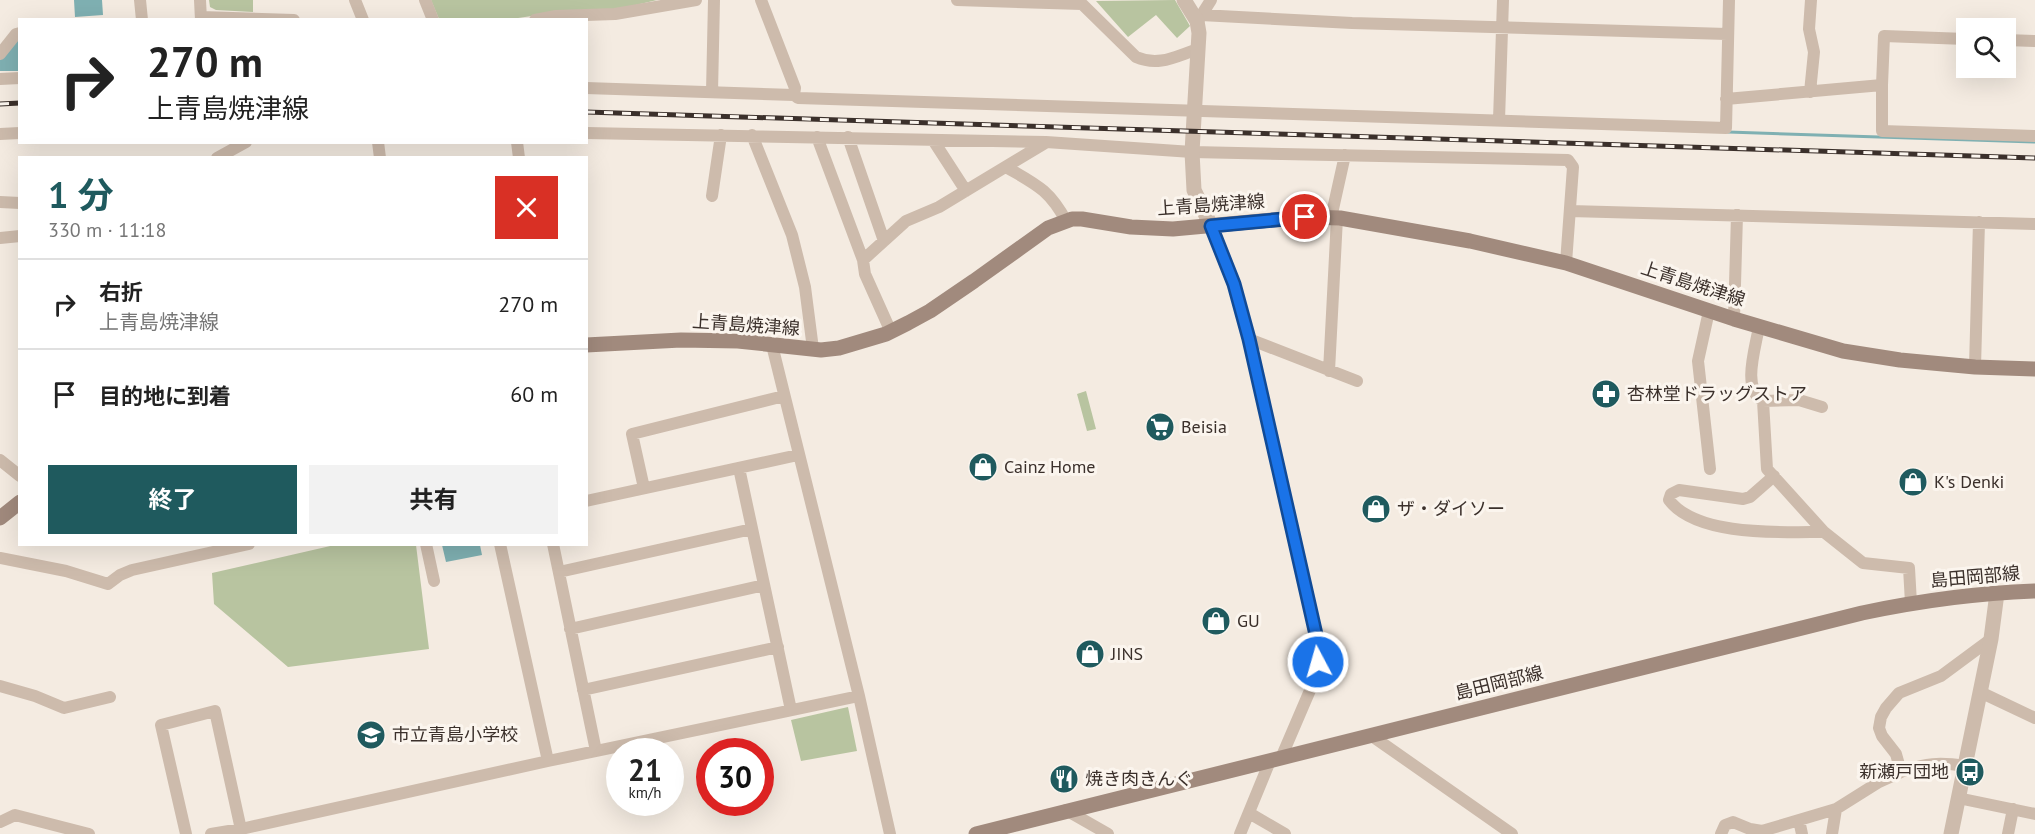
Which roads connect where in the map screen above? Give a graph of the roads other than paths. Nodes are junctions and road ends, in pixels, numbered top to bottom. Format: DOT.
graph roads {
  1 [pos="140,0"];
  2 [pos="200,0"];
  3 [pos="355,0"];
  4 [pos="425,0"];
  5 [pos="696,0"];
  6 [pos="714,0"];
  7 [pos="761,0"];
  8 [pos="957,0"];
  9 [pos="1184,0"];
  10 [pos="1212,0"];
  11 [pos="1503,0"];
  12 [pos="1729,0"];
  13 [pos="1811,0"];
  14 [pos="142,18"];
  15 [pos="201,18"];
  16 [pos="362,18"];
  17 [pos="432,18"];
  18 [pos="545,18"];
  19 [pos="1199,18"];
  20 [pos="1502,27"];
  21 [pos="18,34"];
  22 [pos="1727,34"];
  23 [pos="1956,39"];
  24 [pos="2016,40"];
  25 [pos="2035,41"];
  26 [pos="1198,49"];
  27 [pos="0,54"];
  28 [pos="18,78"];
  29 [pos="0,79"];
  30 [pos="1882,85"];
  31 [pos="588,88"];
  32 [pos="712,92"];
  33 [pos="1810,92"];
  34 [pos="794,95"];
  35 [pos="1726,99"];
  36 [pos="1196,111"];
  37 [pos="1499,120"];
  38 [pos="18,133"];
  39 [pos="588,133"];
  40 [pos="0,134"];
  41 [pos="721,135"];
  42 [pos="752,135"];
  43 [pos="2035,136"];
  44 [pos="817,137"];
  45 [pos="848,137"];
  46 [pos="933,140"];
  47 [pos="1046,142"];
  48 [pos="242,144"];
  49 [pos="1192,152"];
  50 [pos="1345,155"];
  51 [pos="221,156"];
  52 [pos="1006,167"];
  53 [pos="966,191"];
  54 [pos="712,196"];
  55 [pos="0,202"];
  56 [pos="18,203"];
  57 [pos="1570,211"];
  58 [pos="1737,215"];
  59 [pos="1334,218"];
  60 [pos="1066,221"];
  61 [pos="1979,222"];
  62 [pos="2035,224"];
  63 [pos="1211,226"];
  64 [pos="18,236"];
  65 [pos="0,238"];
  66 [pos="885,241"];
  67 [pos="863,260"];
  68 [pos="1566,263"];
  69 [pos="1709,311"];
  70 [pos="1734,319"];
  71 [pos="1759,326"];
  72 [pos="891,332"];
  73 [pos="1249,339"];
  74 [pos="588,345"];
  75 [pos="772,345"];
  76 [pos="813,349"];
  77 [pos="1975,367"];
  78 [pos="2035,369"];
  79 [pos="1329,371"];
  80 [pos="1357,381"];
  81 [pos="784,396"];
  82 [pos="1763,401"];
  83 [pos="1822,407"];
  84 [pos="798,455"];
  85 [pos="0,460"];
  86 [pos="739,468"];
  87 [pos="1710,469"];
  88 [pos="18,474"];
  89 [pos="1774,476"];
  90 [pos="644,488"];
  91 [pos="588,501"];
  92 [pos="18,504"];
  93 [pos="0,518"];
  94 [pos="752,529"];
  95 [pos="1824,532"];
  96 [pos="240,546"];
  97 [pos="426,546"];
  98 [pos="500,546"];
  99 [pos="553,546"];
  100 [pos="0,558"];
  101 [pos="559,572"];
  102 [pos="434,581"];
  103 [pos="764,585"];
  104 [pos="2035,591"];
  105 [pos="1997,593"];
  106 [pos="1911,603"];
  107 [pos="570,629"];
  108 [pos="1991,639"];
  109 [pos="778,647"];
  110 [pos="0,686"];
  111 [pos="584,690"];
  112 [pos="1980,692"];
  113 [pos="859,696"];
  114 [pos="110,697"];
  115 [pos="791,710"];
  116 [pos="2035,718"];
  117 [pos="1372,735"];
  118 [pos="596,751"];
  119 [pos="1276,760"];
  120 [pos="548,761"];
  121 [pos="1965,766"];
  122 [pos="1901,772"];
  123 [pos="1958,798"];
  124 [pos="1836,809"];
  125 [pos="2013,809"];
  126 [pos="1066,810"];
  127 [pos="1249,813"];
  128 [pos="2035,814"];
  129 [pos="1799,820"];
  130 [pos="0,822"];
  131 [pos="1739,824"];
  132 [pos="241,832"];
  133 [pos="85,834"];
  134 [pos="186,834"];
  135 [pos="211,834"];
  136 [pos="890,834"];
  137 [pos="976,834"];
  138 [pos="1108,834"];
  139 [pos="1240,834"];
  140 [pos="1285,834"];
  141 [pos="1512,834"];
  142 [pos="1721,834"];
  143 [pos="1751,834"];
  144 [pos="1802,834"];
  145 [pos="1832,834"];
  146 [pos="1951,834"];
  147 [pos="2008,834"];
  1 -- 14 [label="street"];
  2 -- 15 [label="street"];
  3 -- 16 [label="street"];
  4 -- 17 [label="street"];
  5 -- 18 [label="street"];
  6 -- 32 [label="street"];
  7 -- 34 [label="street"];
  8 -- 26 [label="street"];
  9 -- 19 [label="street"];
  10 -- 19 [label="street"];
  11 -- 20 [label="street"];
  12 -- 22 [label="street"];
  13 -- 33 [label="street"];
  19 -- 20 [label="street"];
  19 -- 26 [label="street"];
  20 -- 22 [label="street"];
  20 -- 37 [label="street"];
  21 -- 27 [label="street"];
  22 -- 35 [label="street"];
  23 -- 30 [label="street"];
  24 -- 25 [label="street"];
  26 -- 36 [label="street"];
  28 -- 29 [label="street"];
  30 -- 33 [label="street"];
  30 -- 43 [label="street"];
  31 -- 32 [label="street"];
  32 -- 34 [label="street"];
  33 -- 35 [label="street"];
  34 -- 36 [label="street"];
  35 -- 37 [label="street"];
  36 -- 37 [label="street"];
  36 -- 49 [label="street"];
  38 -- 40 [label="street"];
  39 -- 41 [label="street"];
  41 -- 42 [label="street"];
  41 -- 54 [label="street"];
  42 -- 44 [label="street"];
  42 -- 76 [label="street"];
  44 -- 45 [label="street"];
  44 -- 67 [label="street"];
  45 -- 46 [label="street"];
  45 -- 66 [label="street"];
  46 -- 47 [label="street"];
  46 -- 53 [label="street"];
  47 -- 49 [label="street"];
  47 -- 52 [label="street"];
  48 -- 51 [label="street"];
  49 -- 50 [label="street"];
  49 -- 63 [label="street"];
  50 -- 57 [label="street"];
  50 -- 59 [label="street"];
  52 -- 53 [label="street"];
  52 -- 60 [label="street"];
  53 -- 66 [label="street"];
  55 -- 56 [label="street"];
  57 -- 58 [label="street"];
  57 -- 68 [label="street"];
  58 -- 61 [label="street"];
  58 -- 70 [label="street"];
  59 -- 63 [label="main road, 上青島焼津線"];
  59 -- 68 [label="main road, 上青島焼津線"];
  59 -- 79 [label="street"];
  60 -- 63 [label="main road, 上青島焼津線"];
  60 -- 72 [label="main road, 上青島焼津線"];
  61 -- 62 [label="street"];
  61 -- 77 [label="street"];
  63 -- 73 [label="street"];
  64 -- 65 [label="street"];
  66 -- 67 [label="street"];
  67 -- 72 [label="street"];
  68 -- 69 [label="main road, 上青島焼津線"];
  69 -- 70 [label="main road, 上青島焼津線"];
  69 -- 87 [label="street"];
  70 -- 71 [label="main road, 上青島焼津線"];
  71 -- 77 [label="main road, 上青島焼津線"];
  71 -- 82 [label="street"];
  72 -- 76 [label="main road, 上青島焼津線"];
  73 -- 79 [label="street"];
  73 -- 119 [label="street"];
  74 -- 75 [label="main road, 上青島焼津線"];
  75 -- 76 [label="main road, 上青島焼津線"];
  75 -- 81 [label="street"];
  77 -- 78 [label="main road, 上青島焼津線"];
  79 -- 80 [label="street"];
  81 -- 84 [label="street"];
  81 -- 90 [label="street"];
  82 -- 83 [label="street"];
  82 -- 89 [label="street"];
  84 -- 86 [label="street"];
  84 -- 113 [label="street"];
  85 -- 88 [label="street"];
  86 -- 90 [label="street"];
  86 -- 94 [label="street"];
  89 -- 95 [label="street"];
  89 -- 95 [label="street"];
  90 -- 91 [label="street"];
  92 -- 93 [label="main road"];
  94 -- 101 [label="street"];
  94 -- 103 [label="street"];
  95 -- 106 [label="street"];
  96 -- 100 [label="street"];
  97 -- 102 [label="street"];
  98 -- 120 [label="street"];
  99 -- 101 [label="street"];
  101 -- 107 [label="street"];
  103 -- 107 [label="street"];
  103 -- 109 [label="street"];
  104 -- 105 [label="main road, 島田岡部線"];
  105 -- 106 [label="main road, 島田岡部線"];
  105 -- 108 [label="street"];
  106 -- 117 [label="main road, 島田岡部線"];
  107 -- 111 [label="street"];
  108 -- 112 [label="street"];
  108 -- 122 [label="street"];
  109 -- 111 [label="street"];
  109 -- 115 [label="street"];
  110 -- 114 [label="street"];
  111 -- 118 [label="street"];
  112 -- 116 [label="street"];
  112 -- 121 [label="street"];
  113 -- 115 [label="street"];
  113 -- 136 [label="street"];
  115 -- 118 [label="street"];
  117 -- 119 [label="main road, 島田岡部線"];
  117 -- 141 [label="street"];
  118 -- 120 [label="street"];
  119 -- 126 [label="main road, 島田岡部線"];
  119 -- 127 [label="street"];
  120 -- 132 [label="street"];
  121 -- 122 [label="street"];
  121 -- 123 [label="street"];
  122 -- 124 [label="street"];
  123 -- 125 [label="street"];
  123 -- 146 [label="street"];
  124 -- 129 [label="street"];
  124 -- 145 [label="street"];
  125 -- 128 [label="street"];
  125 -- 147 [label="street"];
  126 -- 137 [label="main road, 島田岡部線"];
  126 -- 138 [label="street"];
  127 -- 139 [label="street"];
  127 -- 140 [label="street"];
  129 -- 131 [label="street"];
  129 -- 144 [label="street"];
  130 -- 133 [label="street"];
  131 -- 142 [label="street"];
  131 -- 143 [label="street"];
  132 -- 134 [label="street"];
  132 -- 135 [label="street"];
}
